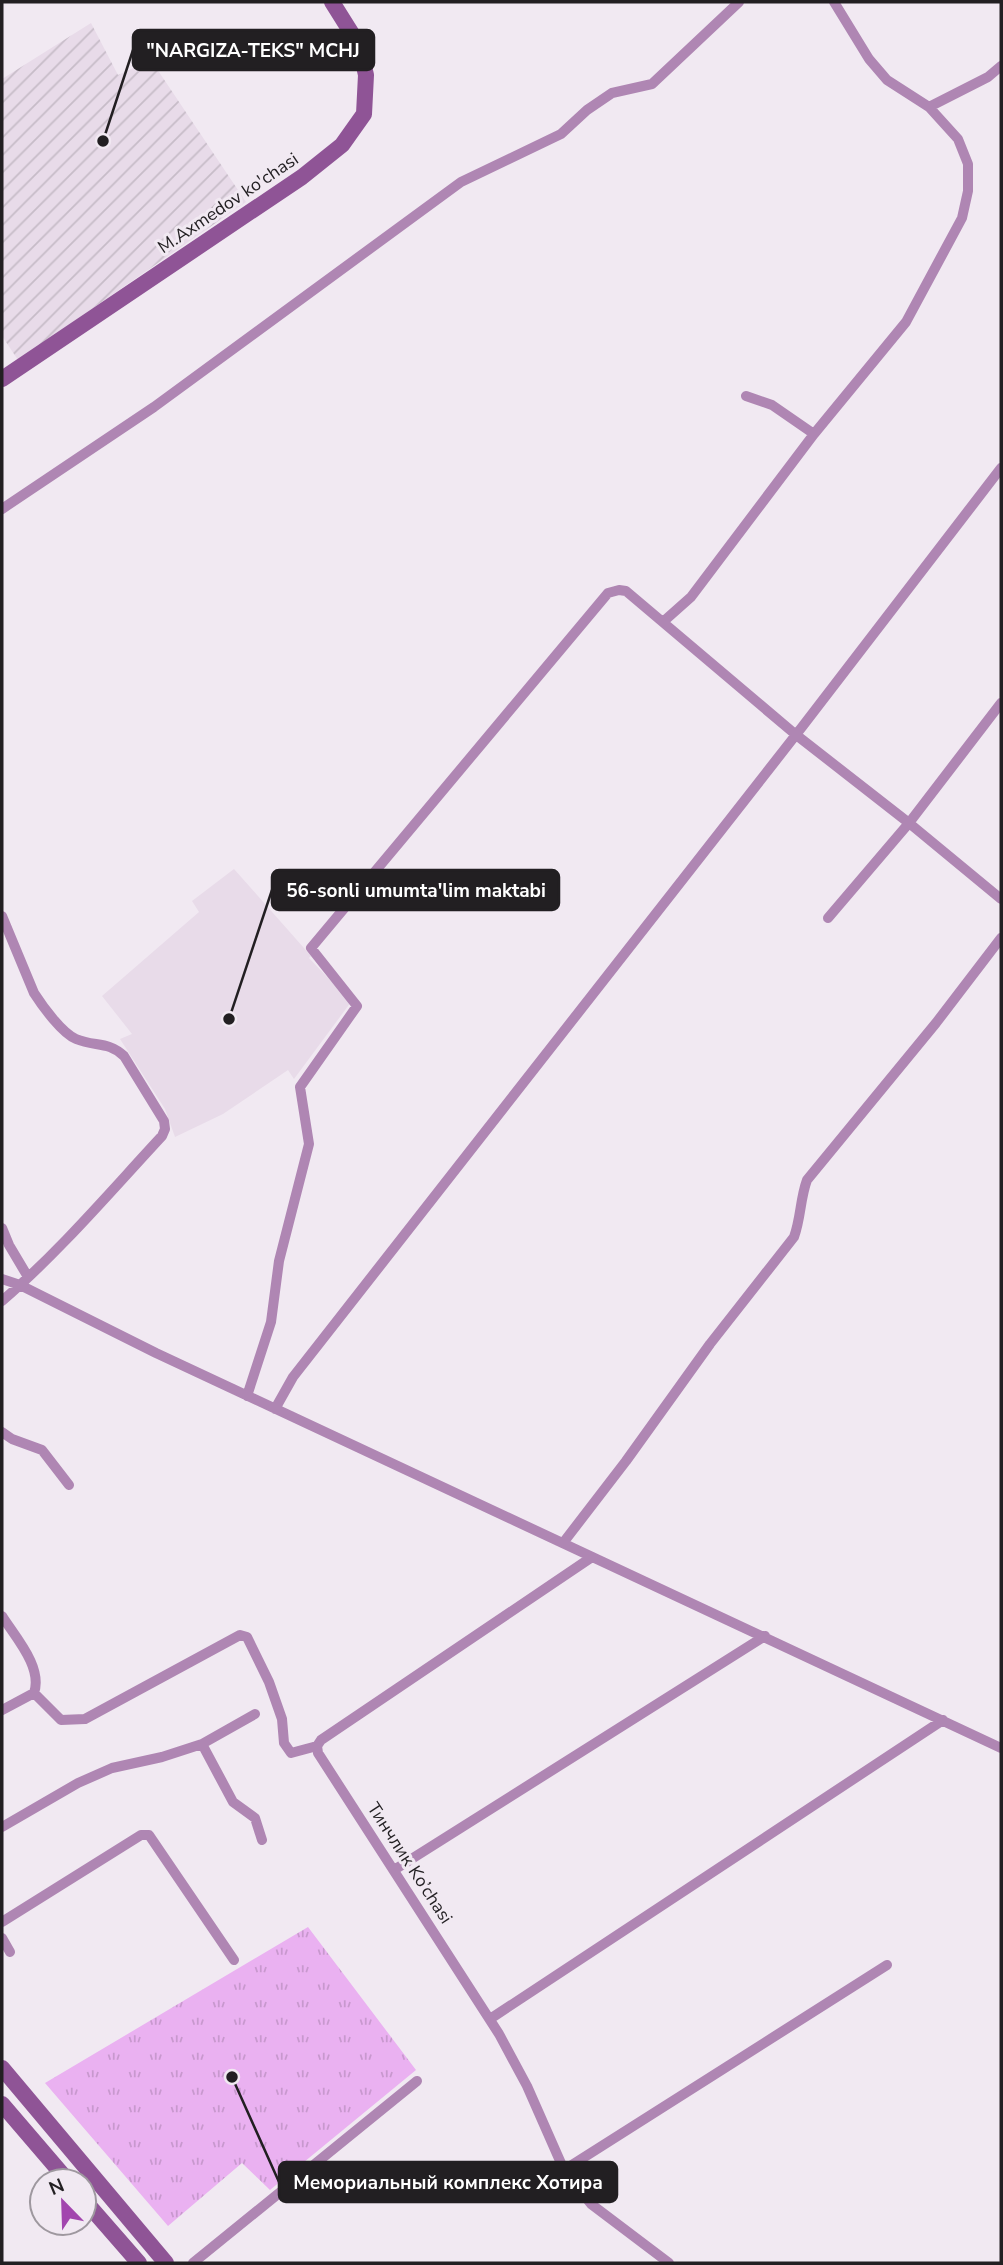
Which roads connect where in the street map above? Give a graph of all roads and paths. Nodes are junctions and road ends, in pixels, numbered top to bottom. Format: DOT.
graph roads {
  1 [pos="332,2"];
  2 [pos="739,2"];
  3 [pos="834,2"];
  4 [pos="1001,66"];
  5 [pos="929,107"];
  6 [pos="2,379"];
  7 [pos="746,396"];
  8 [pos="814,434"];
  9 [pos="1001,468"];
  10 [pos="2,509"];
  11 [pos="664,621"];
  12 [pos="1001,703"];
  13 [pos="795,734"];
  14 [pos="909,823"];
  15 [pos="1001,899"];
  16 [pos="2,916"];
  17 [pos="828,918"];
  18 [pos="1001,939"];
  19 [pos="2,1228"];
  20 [pos="2,1279"];
  21 [pos="24,1281"];
  22 [pos="2,1301"];
  23 [pos="247,1396"];
  24 [pos="275,1409"];
  25 [pos="2,1432"];
  26 [pos="69,1485"];
  27 [pos="563,1543"];
  28 [pos="592,1557"];
  29 [pos="2,1616"];
  30 [pos="765,1636"];
  31 [pos="34,1693"];
  32 [pos="2,1710"];
  33 [pos="255,1714"];
  34 [pos="943,1720"];
  35 [pos="202,1744"];
  36 [pos="317,1746"];
  37 [pos="1001,1748"];
  38 [pos="2,1827"];
  39 [pos="262,1840"];
  40 [pos="394,1870"];
  41 [pos="2,1922"];
  42 [pos="2,1938"];
  43 [pos="10,1952"];
  44 [pos="234,1960"];
  45 [pos="887,1965"];
  46 [pos="490,2019"];
  47 [pos="2,2068"];
  48 [pos="417,2081"];
  49 [pos="2,2104"];
  50 [pos="56,2167"];
  51 [pos="565,2170"];
  52 [pos="98,2216"];
  53 [pos="139,2263"];
  54 [pos="166,2263"];
  55 [pos="193,2263"];
  56 [pos="669,2263"];
  1 -- 6 [label="main road, M.Axmedov ko'chasi"];
  2 -- 10 [label="street"];
  3 -- 5 [label="street"];
  4 -- 5 [label="street"];
  5 -- 8 [label="street"];
  7 -- 8 [label="street"];
  8 -- 11 [label="street"];
  9 -- 13 [label="street"];
  11 -- 13 [label="street"];
  11 -- 23 [label="street"];
  12 -- 14 [label="street"];
  13 -- 14 [label="street"];
  13 -- 24 [label="street"];
  14 -- 15 [label="street"];
  14 -- 17 [label="street"];
  16 -- 21 [label="street"];
  18 -- 27 [label="street"];
  19 -- 21 [label="street"];
  20 -- 21 [label="street"];
  21 -- 22 [label="street"];
  21 -- 23 [label="street"];
  23 -- 24 [label="street"];
  24 -- 27 [label="street"];
  25 -- 26 [label="street"];
  27 -- 28 [label="street"];
  28 -- 30 [label="street"];
  28 -- 36 [label="street"];
  29 -- 31 [label="street"];
  30 -- 34 [label="street"];
  30 -- 40 [label="street"];
  31 -- 32 [label="street"];
  31 -- 36 [label="street"];
  33 -- 35 [label="street"];
  34 -- 37 [label="street"];
  34 -- 46 [label="street"];
  35 -- 38 [label="street"];
  35 -- 39 [label="street"];
  36 -- 40 [label="street, Тинчлик Ko’chasi"];
  40 -- 46 [label="street, Тинчлик Ko’chasi"];
  41 -- 44 [label="street"];
  42 -- 43 [label="street"];
  45 -- 51 [label="street"];
  46 -- 51 [label="street, Тинчлик Ko’chasi"];
  47 -- 54 [label="main road"];
  48 -- 55 [label="street"];
  49 -- 50 [label="main road"];
  51 -- 56 [label="street, Тинчлик Ko’chasi"];
  52 -- 53 [label="main road"];
}
